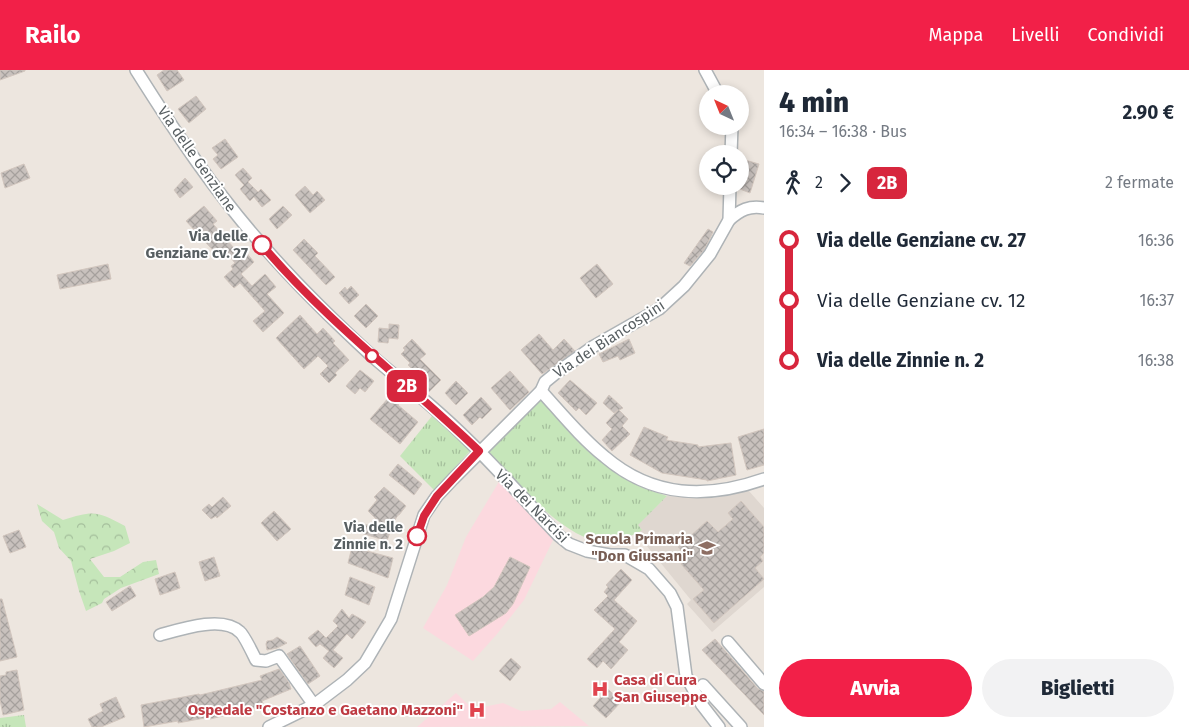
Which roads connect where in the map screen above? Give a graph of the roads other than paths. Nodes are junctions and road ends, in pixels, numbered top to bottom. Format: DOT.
graph roads {
  1 [pos="136,70"];
  2 [pos="706,70"];
  3 [pos="714,85"];
  4 [pos="730,195"];
  5 [pos="764,208"];
  6 [pos="729,220"];
  7 [pos="540,391"];
  8 [pos="479,451"];
  9 [pos="764,479"];
  10 [pos="160,635"];
  11 [pos="728,642"];
  12 [pos="764,684"];
  13 [pos="703,685"];
  14 [pos="314,705"];
  15 [pos="725,710"];
  16 [pos="716,723"];
  17 [pos="269,727"];
  18 [pos="741,727"];
  1 -- 8 [label="street, Via delle Genziane"];
  2 -- 3 [label="street"];
  4 -- 6 [label="street, Via dei Biancospini"];
  5 -- 6 [label="street"];
  6 -- 7 [label="street, Via dei Biancospini"];
  7 -- 8 [label="street, Via dei Biancospini"];
  7 -- 9 [label="street"];
  8 -- 14 [label="street, Via dei Biancospini"];
  8 -- 16 [label="street, Via dei Narcisi"];
  10 -- 14 [label="street"];
  11 -- 12 [label="street"];
  13 -- 15 [label="street"];
  14 -- 17 [label="street, Via dei Biancospini"];
  15 -- 16 [label="street"];
  15 -- 18 [label="street"];
}
